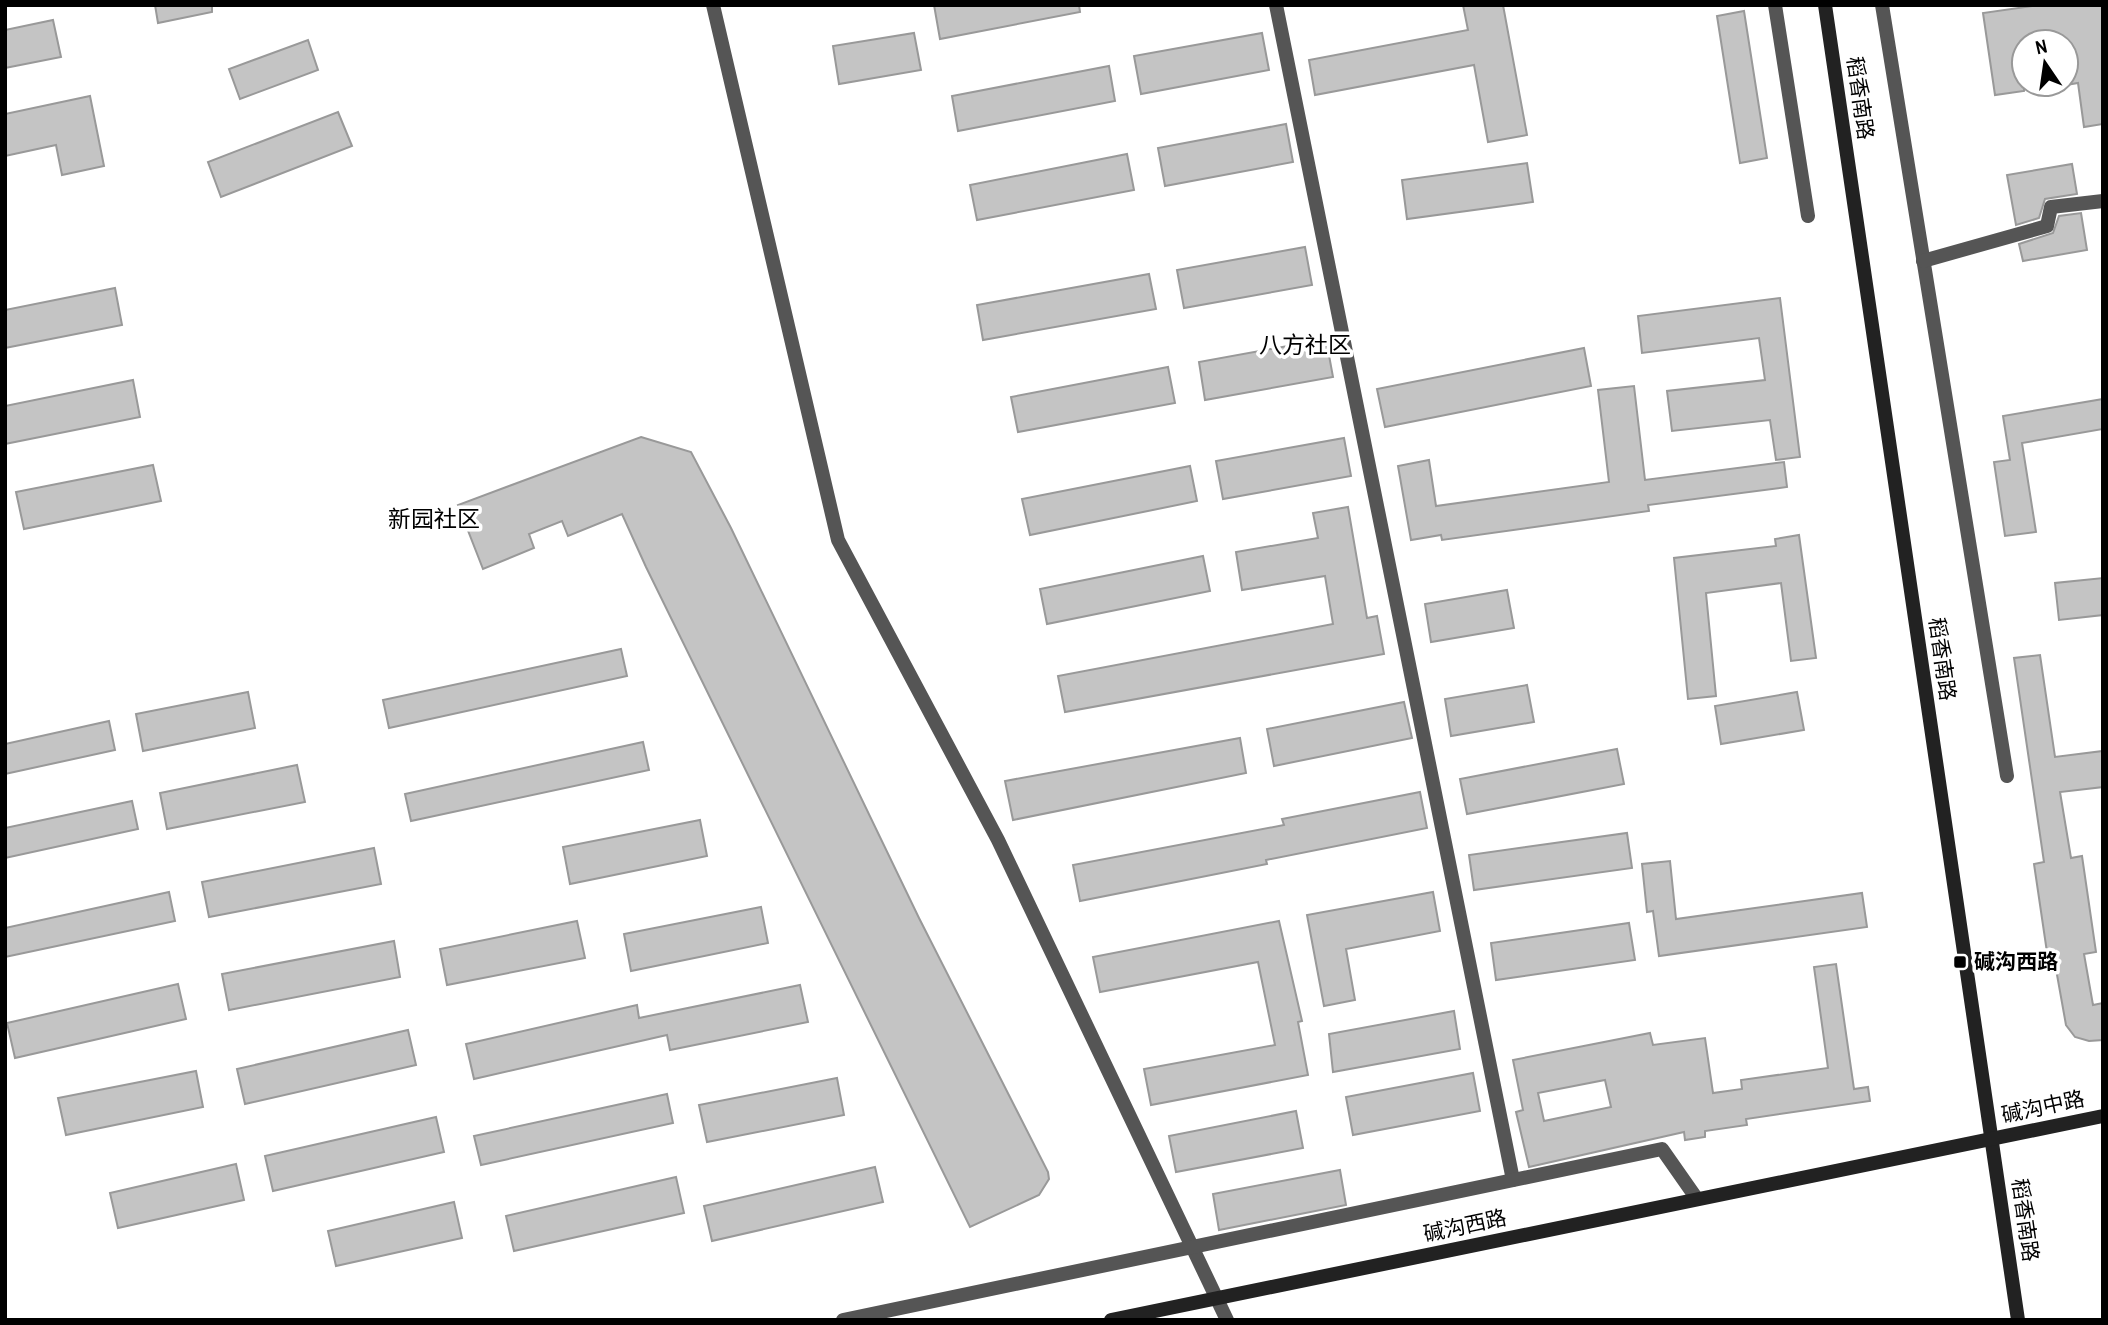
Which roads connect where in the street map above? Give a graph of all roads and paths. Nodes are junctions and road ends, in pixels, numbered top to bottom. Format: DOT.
graph roads {
  1 [pos="713,5"];
  2 [pos="1276,5"];
  3 [pos="1775,5"];
  4 [pos="1825,5"];
  5 [pos="1882,5"];
  6 [pos="2103,201"];
  7 [pos="1808,216"];
  8 [pos="1923,261"];
  9 [pos="2007,776"];
  10 [pos="2103,1116"];
  11 [pos="1992,1139"];
  12 [pos="1513,1180"];
  13 [pos="1697,1199"];
  14 [pos="1192,1246"];
  15 [pos="1217,1298"];
  16 [pos="843,1320"];
  17 [pos="1111,1320"];
  18 [pos="1227,1320"];
  19 [pos="2018,1320"];
  1 -- 14 [label="street"];
  2 -- 12 [label="street"];
  3 -- 7 [label="street"];
  4 -- 11 [label="main road, 稻香南路"];
  5 -- 8 [label="street"];
  6 -- 8 [label="street"];
  8 -- 9 [label="street"];
  10 -- 11 [label="main road, 碱沟中路"];
  11 -- 13 [label="main road, 碱沟西路"];
  11 -- 19 [label="main road, 稻香南路"];
  12 -- 13 [label="street"];
  12 -- 14 [label="street"];
  13 -- 15 [label="main road, 碱沟西路"];
  14 -- 15 [label="street"];
  14 -- 16 [label="street"];
  15 -- 17 [label="main road, 碱沟西路"];
  15 -- 18 [label="street"];
}
